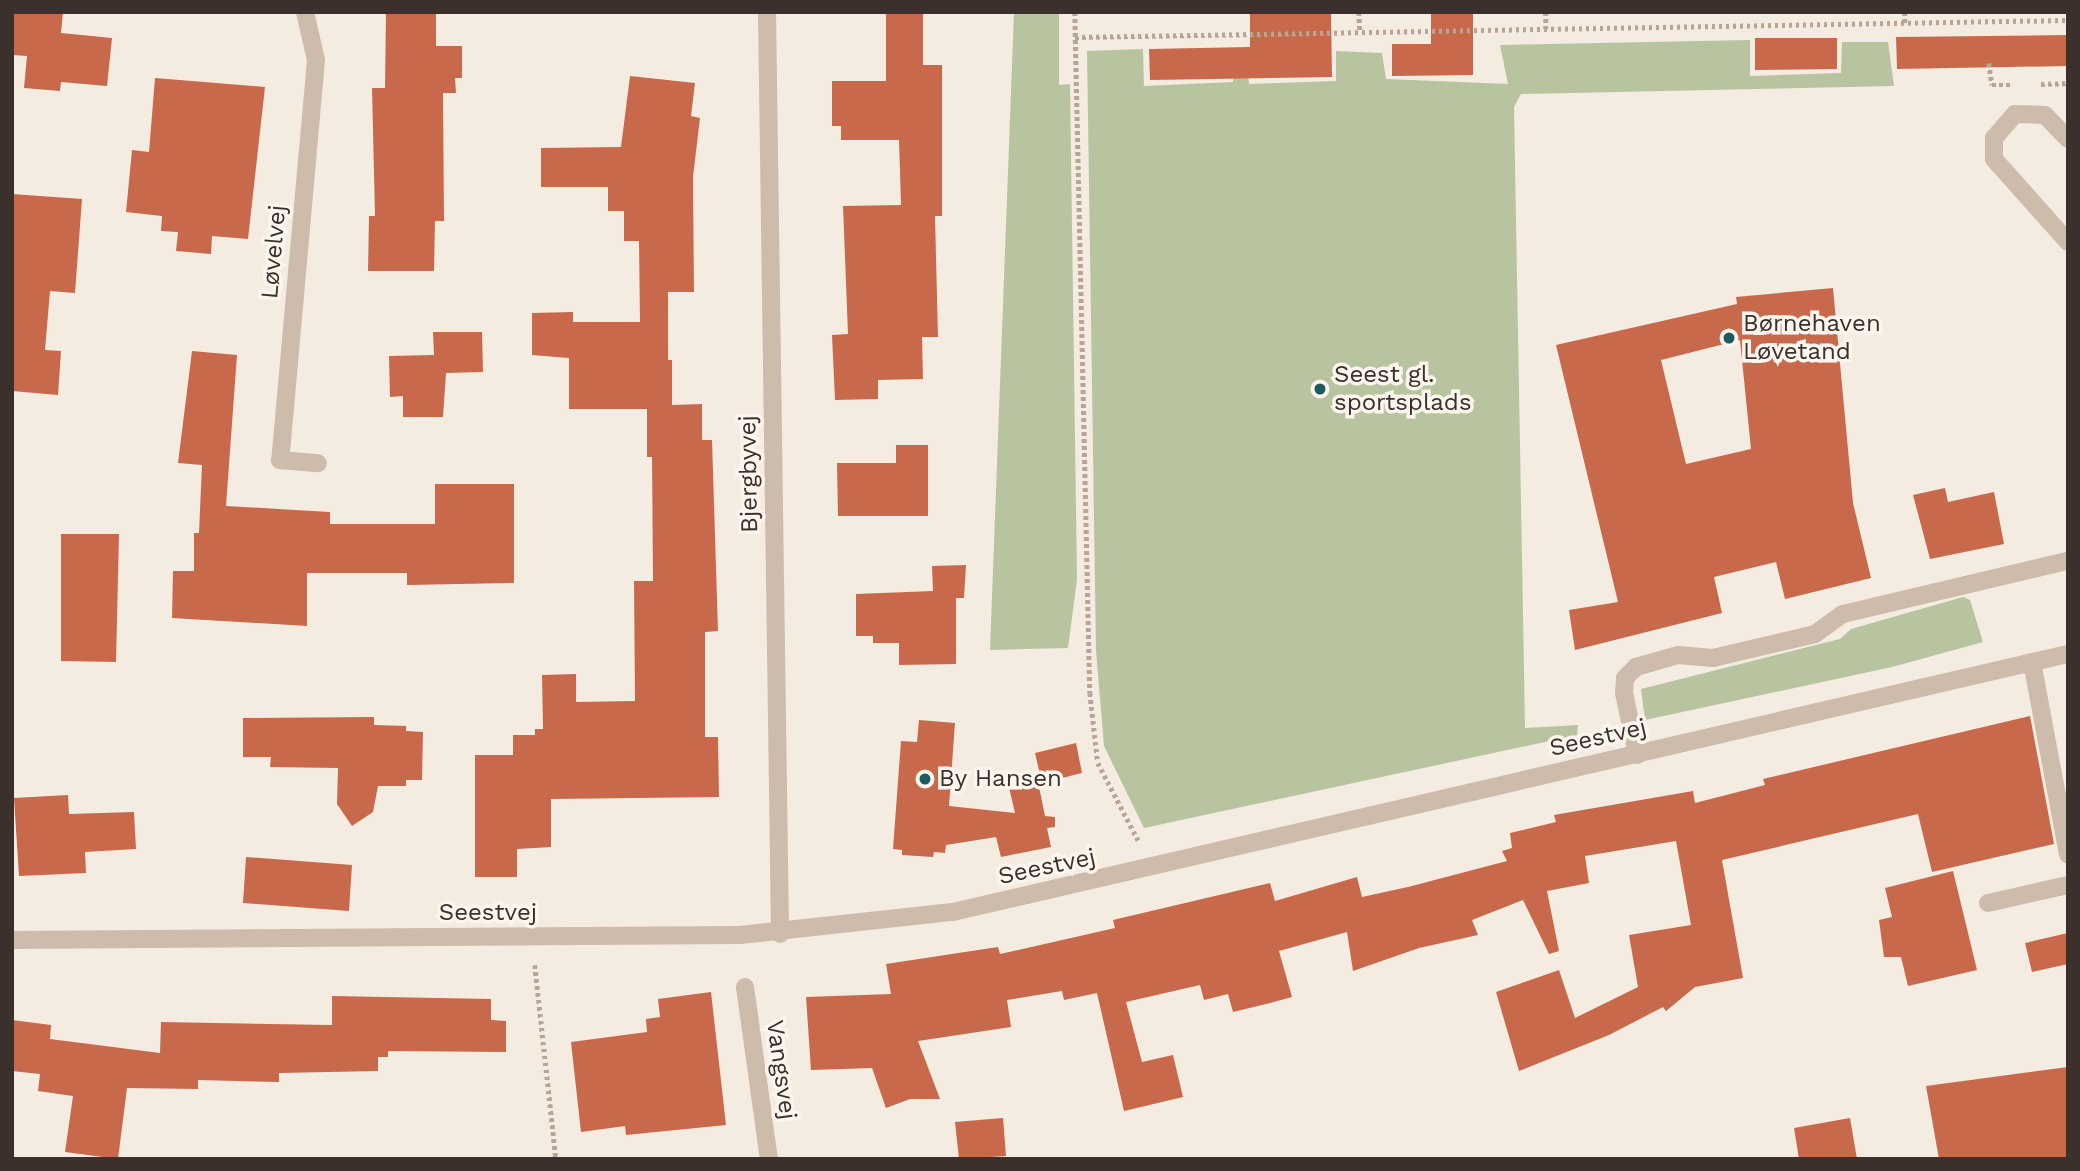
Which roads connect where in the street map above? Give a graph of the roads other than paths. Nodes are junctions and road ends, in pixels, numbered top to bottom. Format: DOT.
graph roads {
  1 [pos="305,12"];
  2 [pos="767,12"];
  3 [pos="2068,139"];
  4 [pos="2068,242"];
  5 [pos="318,463"];
  6 [pos="2068,561"];
  7 [pos="2068,654"];
  8 [pos="2032,662"];
  9 [pos="1637,755"];
  10 [pos="2068,855"];
  11 [pos="2068,885"];
  12 [pos="1988,904"];
  13 [pos="780,934"];
  14 [pos="12,940"];
  15 [pos="745,987"];
  16 [pos="769,1159"];
  1 -- 5 [label="street, Løvelvej"];
  2 -- 13 [label="street, Bjergbyvej"];
  3 -- 4 [label="street"];
  6 -- 9 [label="street"];
  7 -- 8 [label="street, Seestvej"];
  8 -- 9 [label="street, Seestvej"];
  8 -- 10 [label="street"];
  9 -- 13 [label="street, Seestvej"];
  11 -- 12 [label="street"];
  13 -- 14 [label="street, Seestvej"];
  15 -- 16 [label="street, Vangsvej"];
}
